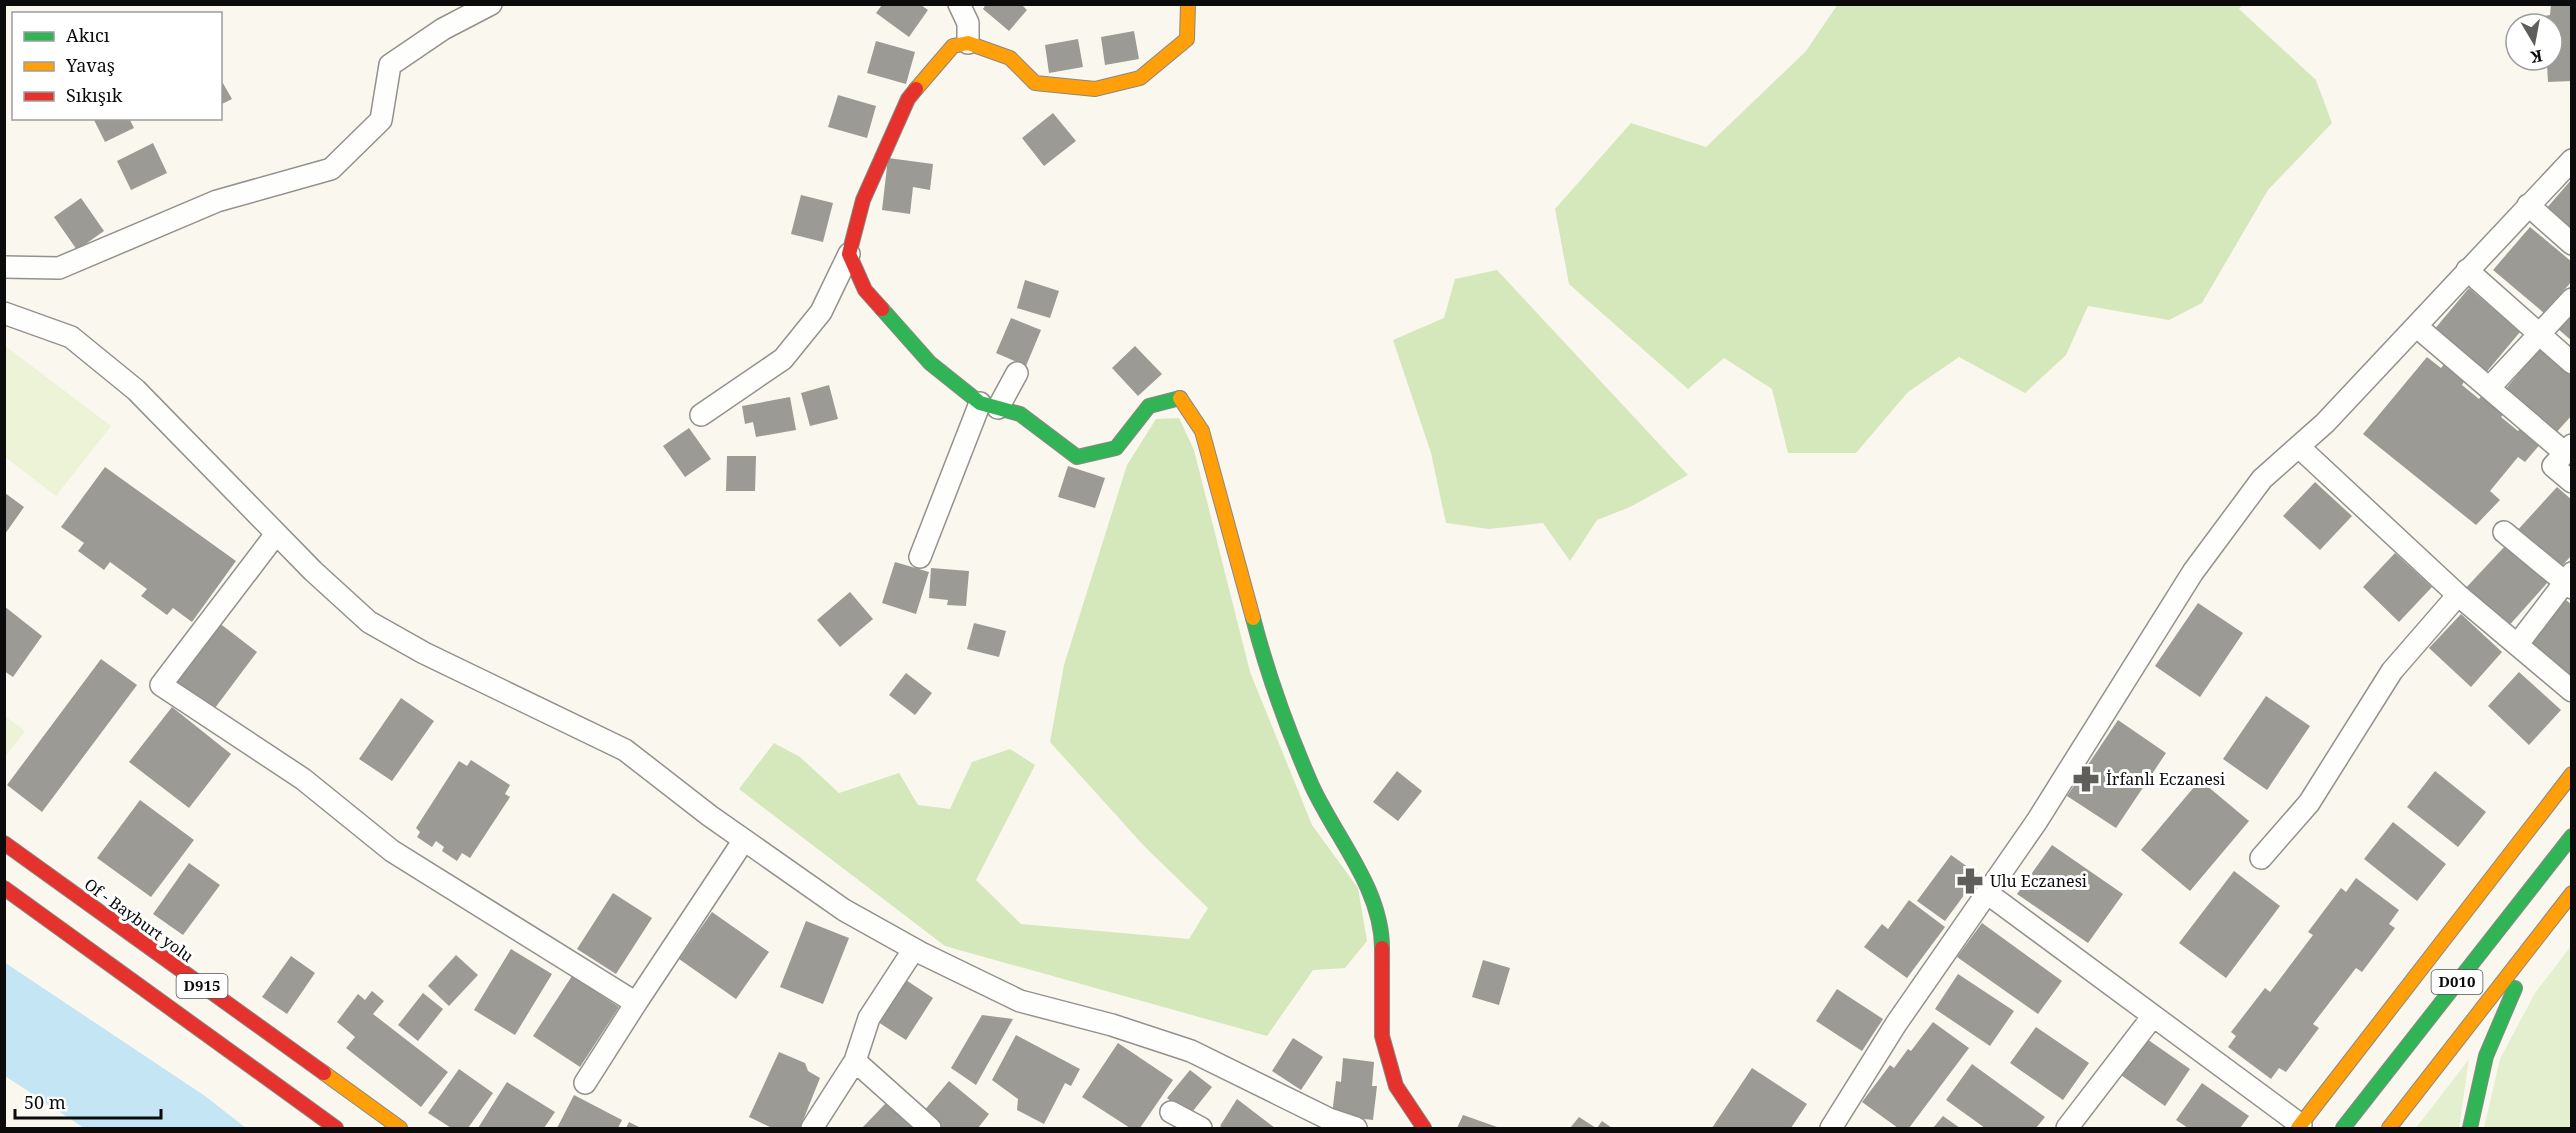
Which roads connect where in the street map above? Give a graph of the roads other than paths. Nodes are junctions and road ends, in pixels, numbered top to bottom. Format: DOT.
graph roads {
  1 [pos="491,4"];
  2 [pos="959,4"];
  3 [pos="1188,4"];
  4 [pos="968,43"];
  5 [pos="2571,160"];
  6 [pos="2528,205"];
  7 [pos="2571,244"];
  8 [pos="849,254"];
  9 [pos="4,267"];
  10 [pos="2467,270"];
  11 [pos="2571,298"];
  12 [pos="4,313"];
  13 [pos="2416,326"];
  14 [pos="2540,335"];
  15 [pos="2571,363"];
  16 [pos="1017,373"];
  17 [pos="2489,388"];
  18 [pos="989,405"];
  19 [pos="701,415"];
  20 [pos="2299,447"];
  21 [pos="2568,449"];
  22 [pos="2571,482"];
  23 [pos="2504,532"];
  24 [pos="276,534"];
  25 [pos="920,557"];
  26 [pos="2569,581"];
  27 [pos="2458,594"];
  28 [pos="2517,645"];
  29 [pos="2571,691"];
  30 [pos="2571,774"];
  31 [pos="2571,836"];
  32 [pos="744,840"];
  33 [pos="4,843"];
  34 [pos="2261,858"];
  35 [pos="4,888"];
  36 [pos="1987,893"];
  37 [pos="2568,898"];
  38 [pos="914,949"];
  39 [pos="636,1003"];
  40 [pos="2153,1016"];
  41 [pos="855,1061"];
  42 [pos="585,1083"];
  43 [pos="1171,1112"];
  44 [pos="1325,1124"];
  45 [pos="2299,1126"];
  46 [pos="336,1128"];
  47 [pos="400,1128"];
  48 [pos="812,1128"];
  49 [pos="930,1128"];
  50 [pos="1201,1128"];
  51 [pos="1356,1128"];
  52 [pos="1424,1128"];
  53 [pos="1831,1128"];
  54 [pos="2067,1128"];
  55 [pos="2343,1128"];
  56 [pos="2389,1128"];
  57 [pos="2470,1128"];
  1 -- 9 [label="street"];
  2 -- 4 [label="street"];
  3 -- 4 [label="main road"];
  4 -- 8 [label="main road"];
  5 -- 6 [label="street"];
  6 -- 7 [label="street"];
  6 -- 10 [label="street"];
  8 -- 18 [label="main road"];
  8 -- 19 [label="street"];
  10 -- 13 [label="street"];
  10 -- 14 [label="street"];
  11 -- 14 [label="street"];
  12 -- 24 [label="street"];
  13 -- 17 [label="street"];
  13 -- 20 [label="street"];
  14 -- 15 [label="street"];
  14 -- 17 [label="street"];
  16 -- 18 [label="street"];
  17 -- 21 [label="street"];
  18 -- 25 [label="street"];
  18 -- 52 [label="main road"];
  20 -- 27 [label="street"];
  20 -- 36 [label="street"];
  21 -- 22 [label="street"];
  23 -- 26 [label="street"];
  24 -- 32 [label="street"];
  24 -- 39 [label="street"];
  26 -- 28 [label="street"];
  27 -- 28 [label="street"];
  27 -- 34 [label="street"];
  28 -- 29 [label="street"];
  30 -- 45 [label="main road"];
  31 -- 55 [label="main road, D010"];
  32 -- 38 [label="street"];
  32 -- 39 [label="street"];
  33 -- 47 [label="main road, Of - Bayburt yolu / D915"];
  35 -- 46 [label="main road, D915"];
  36 -- 40 [label="street"];
  36 -- 53 [label="street"];
  37 -- 56 [label="main road, D010"];
  37 -- 57 [label="main road"];
  38 -- 41 [label="street"];
  38 -- 44 [label="street"];
  39 -- 42 [label="street"];
  40 -- 45 [label="street"];
  40 -- 54 [label="street"];
  41 -- 48 [label="street"];
  41 -- 49 [label="street"];
  43 -- 50 [label="street"];
  44 -- 51 [label="street"];
}
